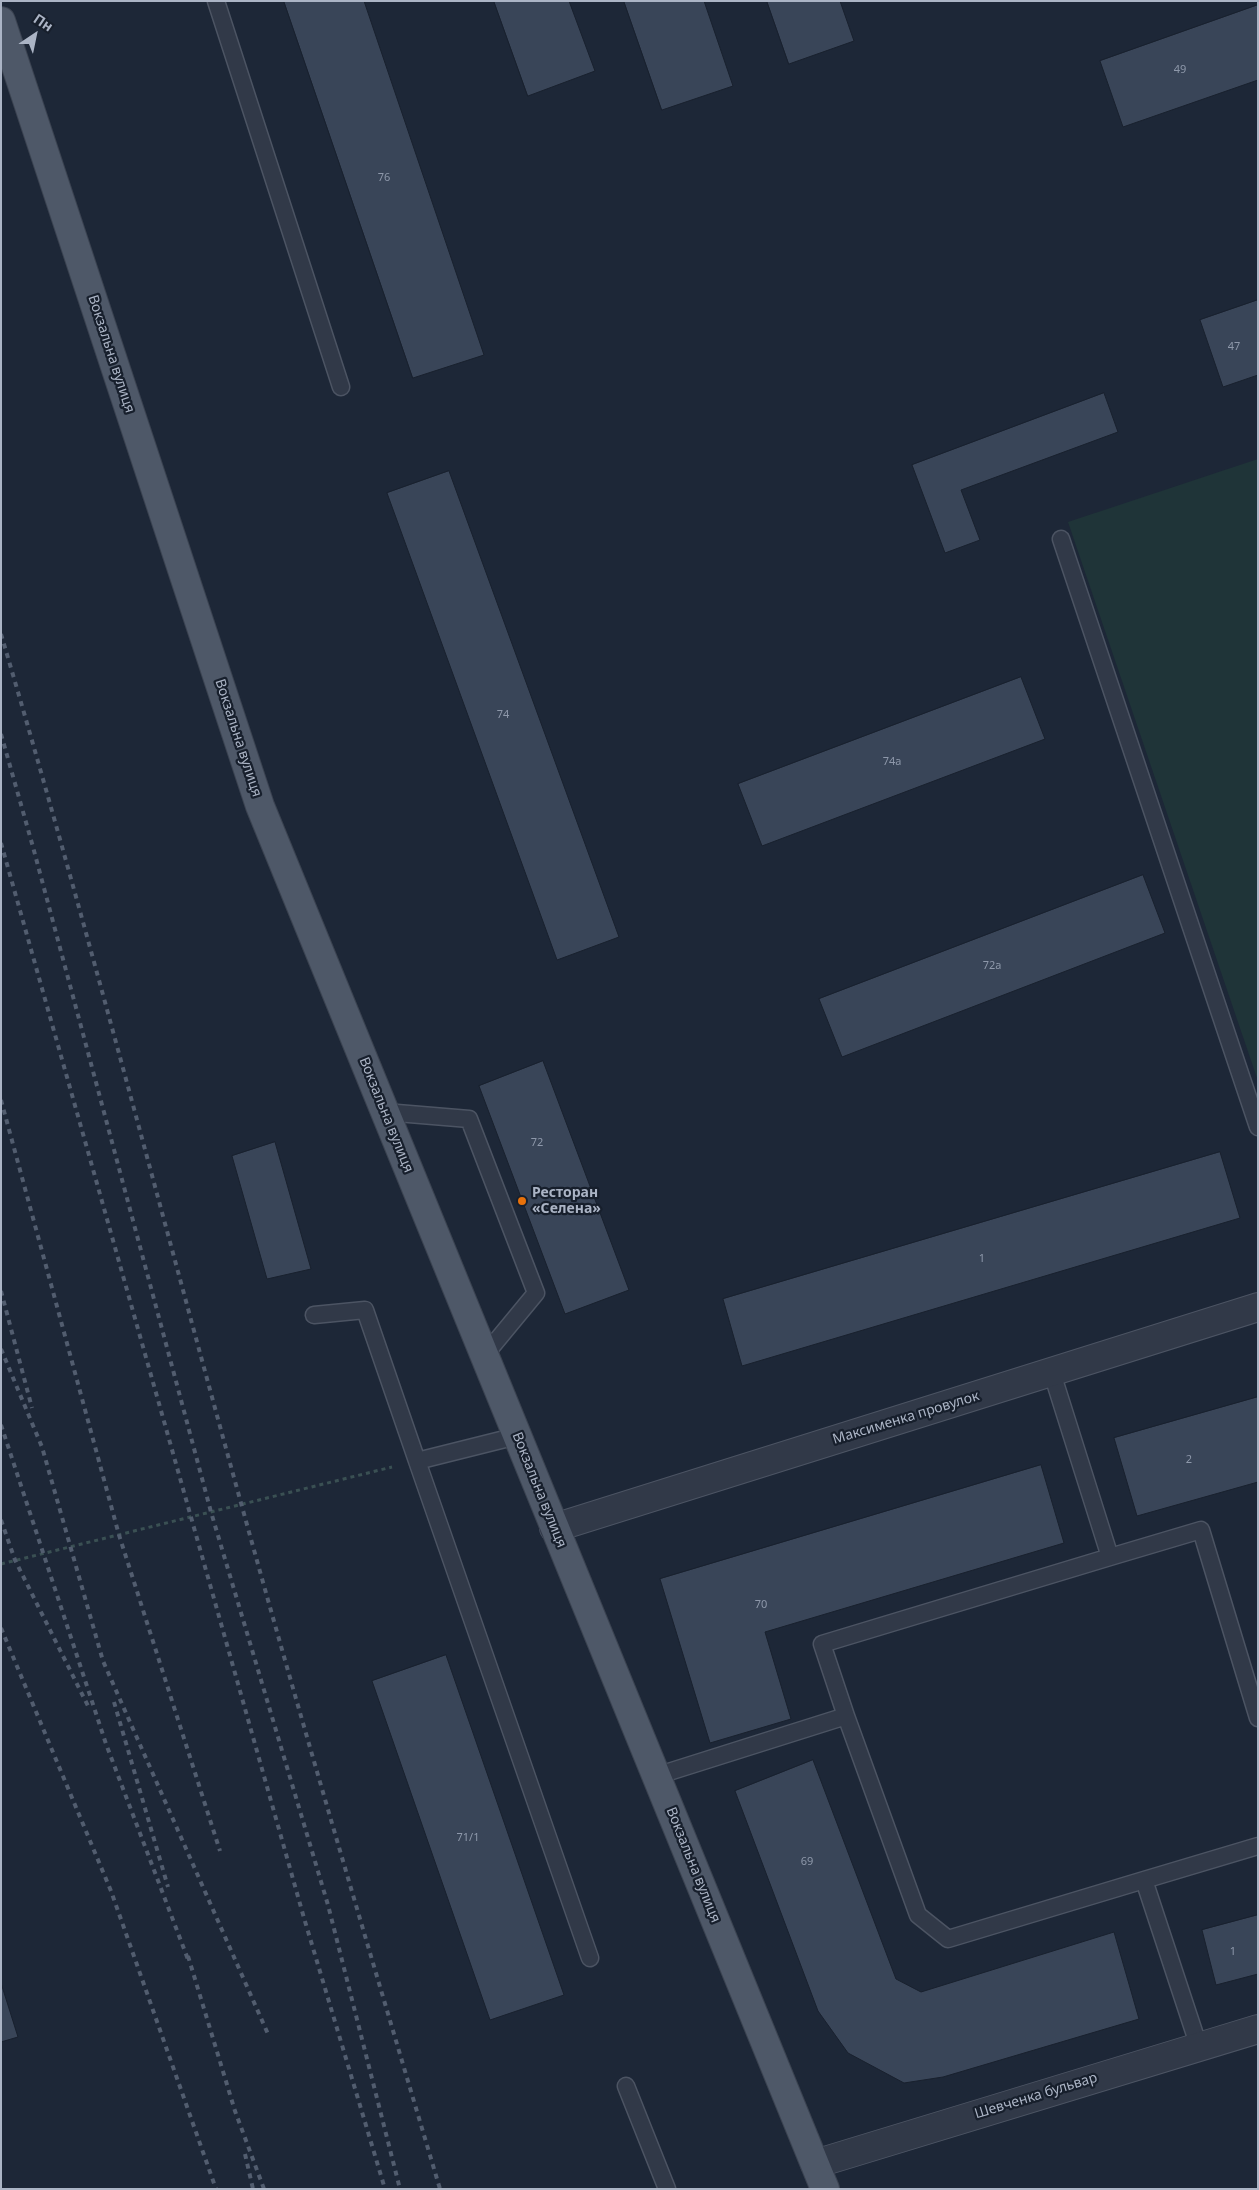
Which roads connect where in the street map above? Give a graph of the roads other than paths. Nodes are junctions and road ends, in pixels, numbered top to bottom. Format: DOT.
graph roads {
  1 [pos="216,1"];
  2 [pos="1,21"];
  3 [pos="341,387"];
  4 [pos="1061,538"];
  5 [pos="385,1112"];
  6 [pos="1258,1127"];
  7 [pos="1258,1307"];
  8 [pos="314,1315"];
  9 [pos="484,1356"];
  10 [pos="1052,1373"];
  11 [pos="518,1436"];
  12 [pos="417,1461"];
  13 [pos="554,1528"];
  14 [pos="1110,1557"];
  15 [pos="846,1716"];
  16 [pos="1258,1718"];
  17 [pos="656,1776"];
  18 [pos="1258,1846"];
  19 [pos="1144,1880"];
  20 [pos="590,1958"];
  21 [pos="1258,2029"];
  22 [pos="1199,2047"];
  23 [pos="626,2086"];
  24 [pos="815,2164"];
  25 [pos="667,2189"];
  26 [pos="825,2189"];
  1 -- 3 [label="lane"];
  2 -- 5 [label="main road, Вокзальна вулиця"];
  4 -- 6 [label="lane"];
  5 -- 9 [label="main road, Вокзальна вулиця"];
  5 -- 9 [label="lane"];
  7 -- 10 [label="street, Максименка провулок"];
  8 -- 12 [label="lane"];
  9 -- 11 [label="main road, Вокзальна вулиця"];
  10 -- 13 [label="street, Максименка провулок"];
  10 -- 14 [label="lane"];
  11 -- 12 [label="lane"];
  11 -- 13 [label="main road, Вокзальна вулиця"];
  12 -- 20 [label="lane"];
  13 -- 17 [label="main road, Вокзальна вулиця"];
  14 -- 15 [label="lane"];
  14 -- 16 [label="lane"];
  15 -- 17 [label="lane"];
  15 -- 19 [label="lane"];
  17 -- 24 [label="main road, Вокзальна вулиця"];
  18 -- 19 [label="lane"];
  19 -- 22 [label="lane"];
  21 -- 22 [label="street, Шевченка бульвар"];
  22 -- 24 [label="street, Шевченка бульвар"];
  23 -- 25 [label="lane"];
  24 -- 26 [label="main road, Вокзальна вулиця"];
}
